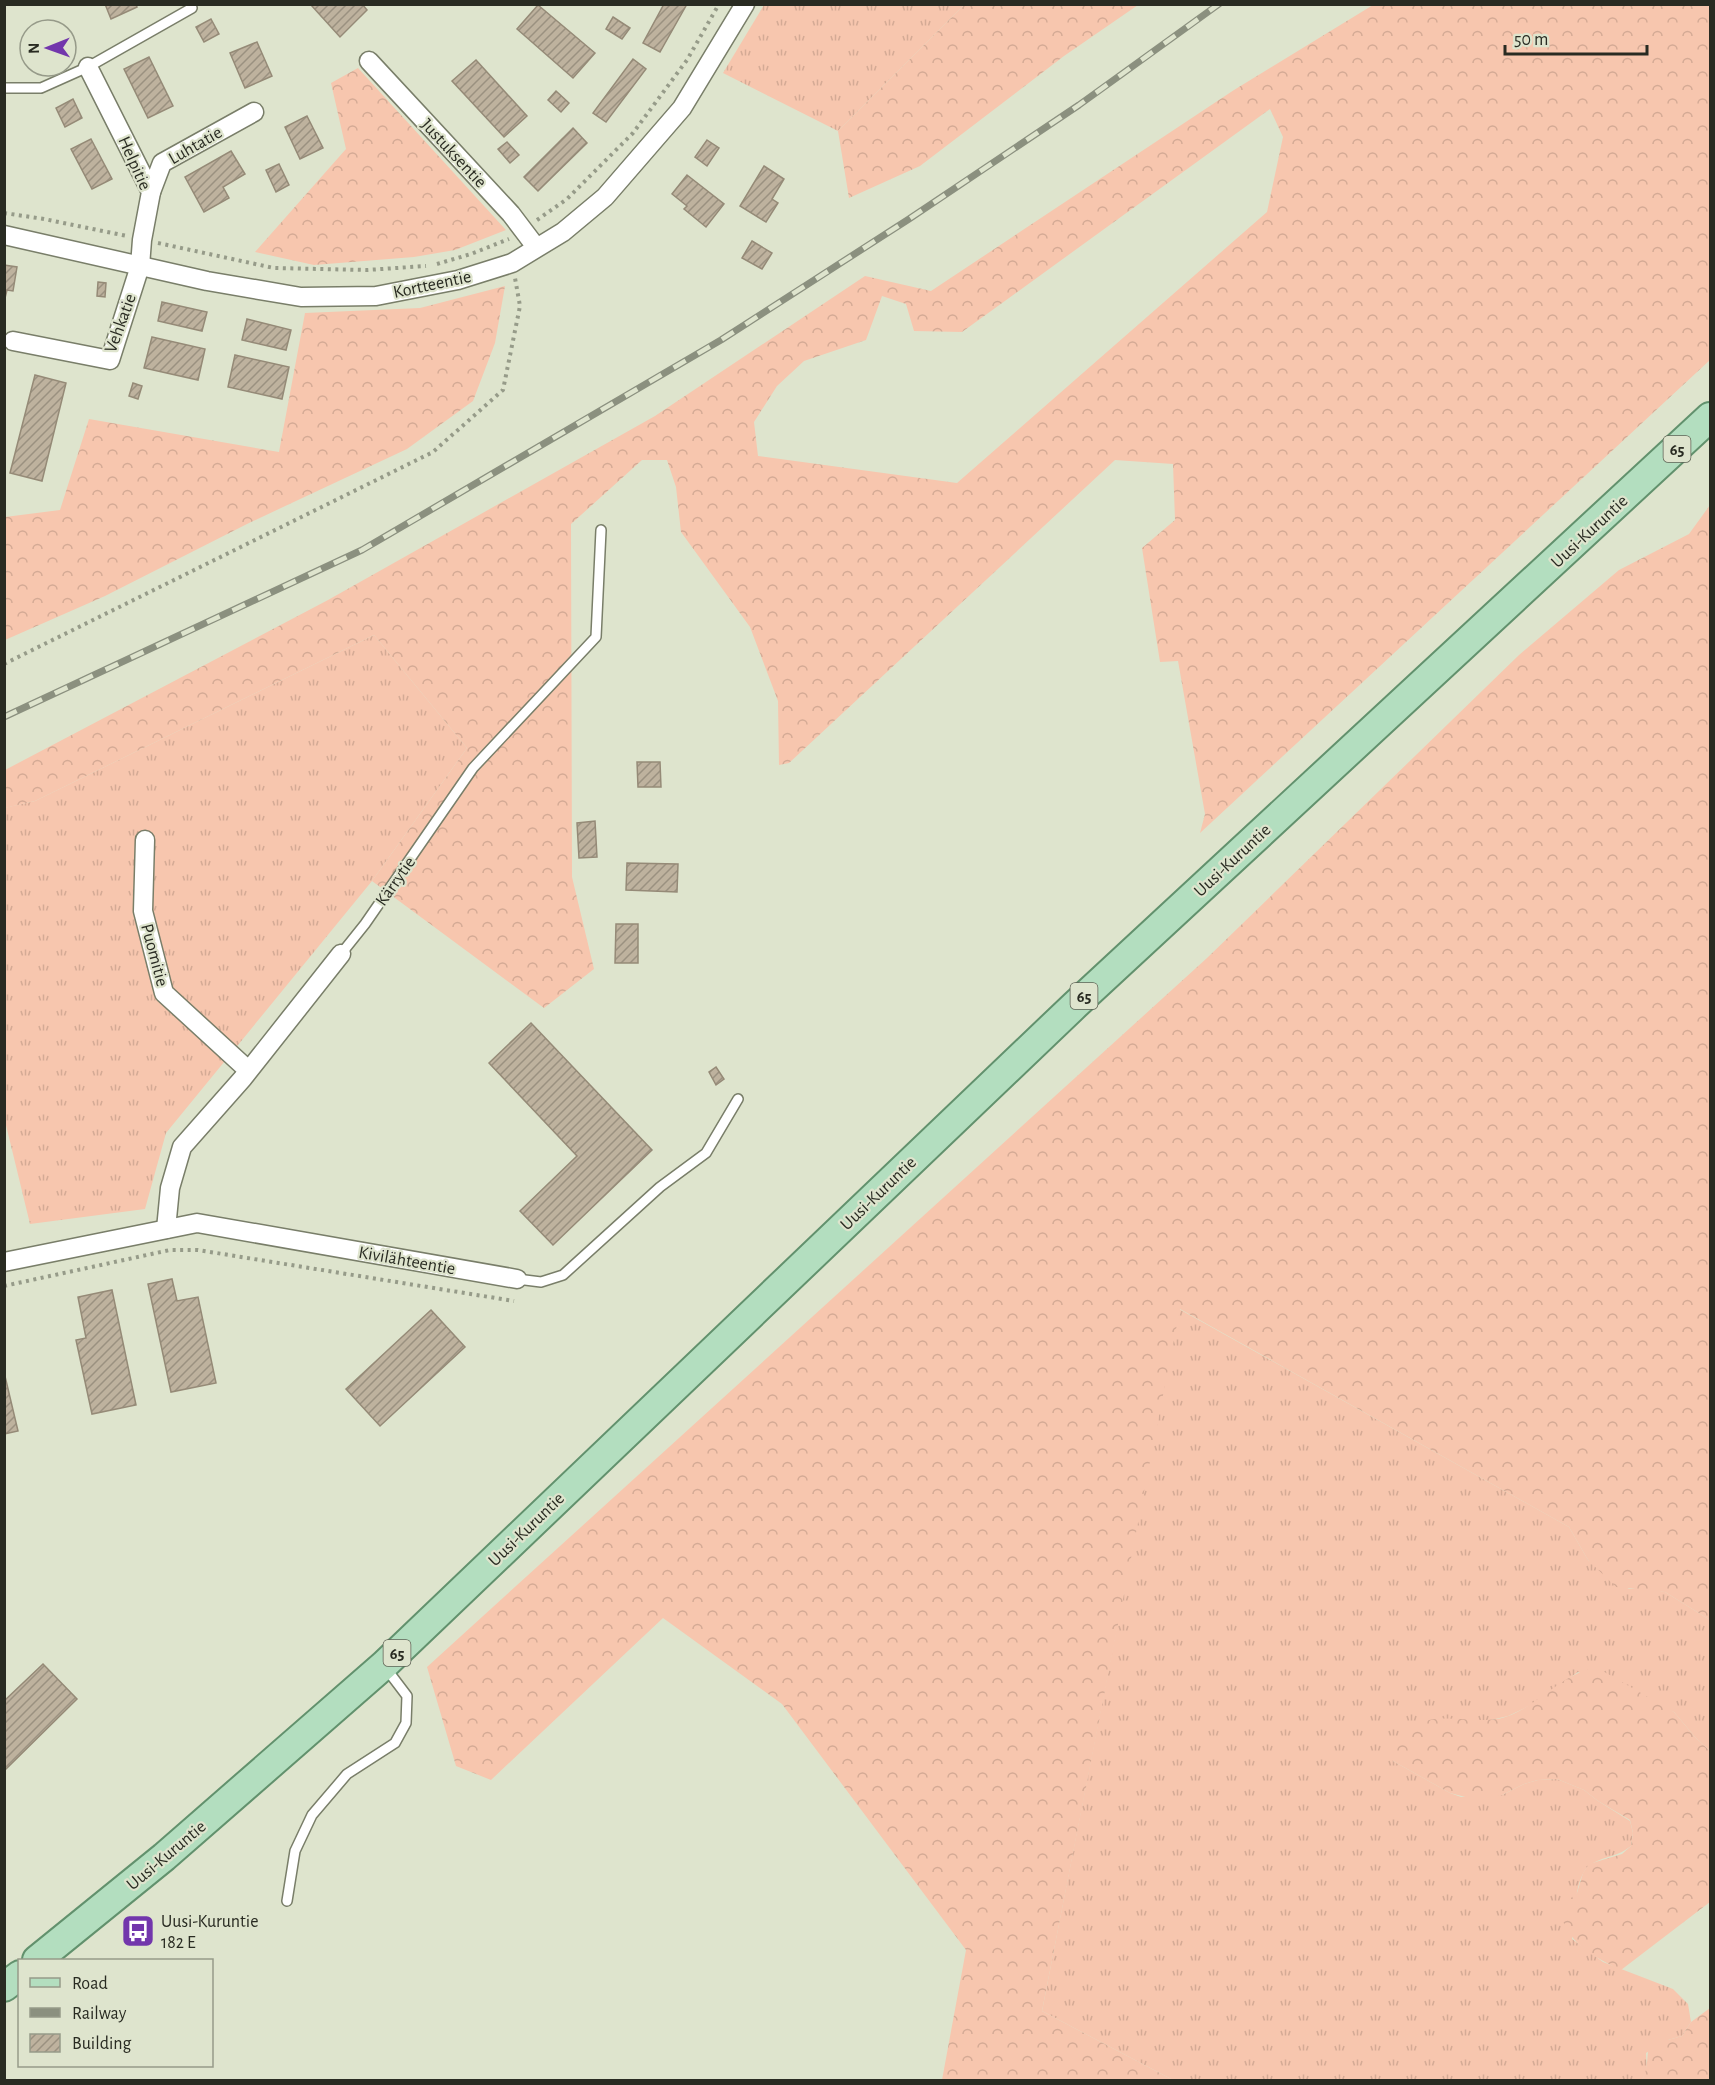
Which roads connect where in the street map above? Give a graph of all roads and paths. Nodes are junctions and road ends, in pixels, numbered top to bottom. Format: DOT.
graph roads {
  1 [pos="719,4"];
  2 [pos="745,4"];
  3 [pos="192,8"];
  4 [pos="369,61"];
  5 [pos="88,67"];
  6 [pos="4,88"];
  7 [pos="254,112"];
  8 [pos="151,192"];
  9 [pos="4,213"];
  10 [pos="522,230"];
  11 [pos="4,235"];
  12 [pos="142,240"];
  13 [pos="536,247"];
  14 [pos="512,263"];
  15 [pos="140,266"];
  16 [pos="14,341"];
  17 [pos="1710,417"];
  18 [pos="601,530"];
  19 [pos="4,663"];
  20 [pos="145,840"];
  21 [pos="341,954"];
  22 [pos="248,1070"];
  23 [pos="738,1099"];
  24 [pos="166,1229"];
  25 [pos="4,1262"];
  26 [pos="517,1279"];
  27 [pos="4,1286"];
  28 [pos="514,1301"];
  29 [pos="384,1665"];
  30 [pos="286,1901"];
  31 [pos="38,1959"];
  32 [pos="18,1976"];
  33 [pos="4,1987"];
  1 -- 10 [label="path"];
  2 -- 13 [label="street, Kortteentie"];
  3 -- 5 [label="lane"];
  4 -- 10 [label="street, Justuksentie"];
  5 -- 6 [label="lane"];
  5 -- 8 [label="street, Helpitie"];
  7 -- 8 [label="street, Luhtatie"];
  8 -- 12 [label="street, Helpitie"];
  9 -- 12 [label="path"];
  10 -- 12 [label="path"];
  10 -- 13 [label="street, Justuksentie"];
  11 -- 15 [label="street, Kortteentie"];
  12 -- 15 [label="street, Helpitie"];
  13 -- 14 [label="street, Kortteentie"];
  14 -- 15 [label="street, Kortteentie"];
  14 -- 19 [label="path"];
  15 -- 16 [label="street, Vehkatie"];
  17 -- 29 [label="main road, Uusi-Kuruntie / 65"];
  18 -- 21 [label="lane, Kärrytie"];
  20 -- 22 [label="street, Puomitie"];
  21 -- 22 [label="street, Kärrytie"];
  22 -- 24 [label="street, Kärrytie"];
  23 -- 26 [label="lane, Kivilähteentie"];
  24 -- 25 [label="street, Kivilähteentie"];
  24 -- 26 [label="street, Kivilähteentie"];
  27 -- 28 [label="path"];
  29 -- 30 [label="lane"];
  29 -- 31 [label="main road, Uusi-Kuruntie / 65"];
  32 -- 33 [label="main road"];
}
